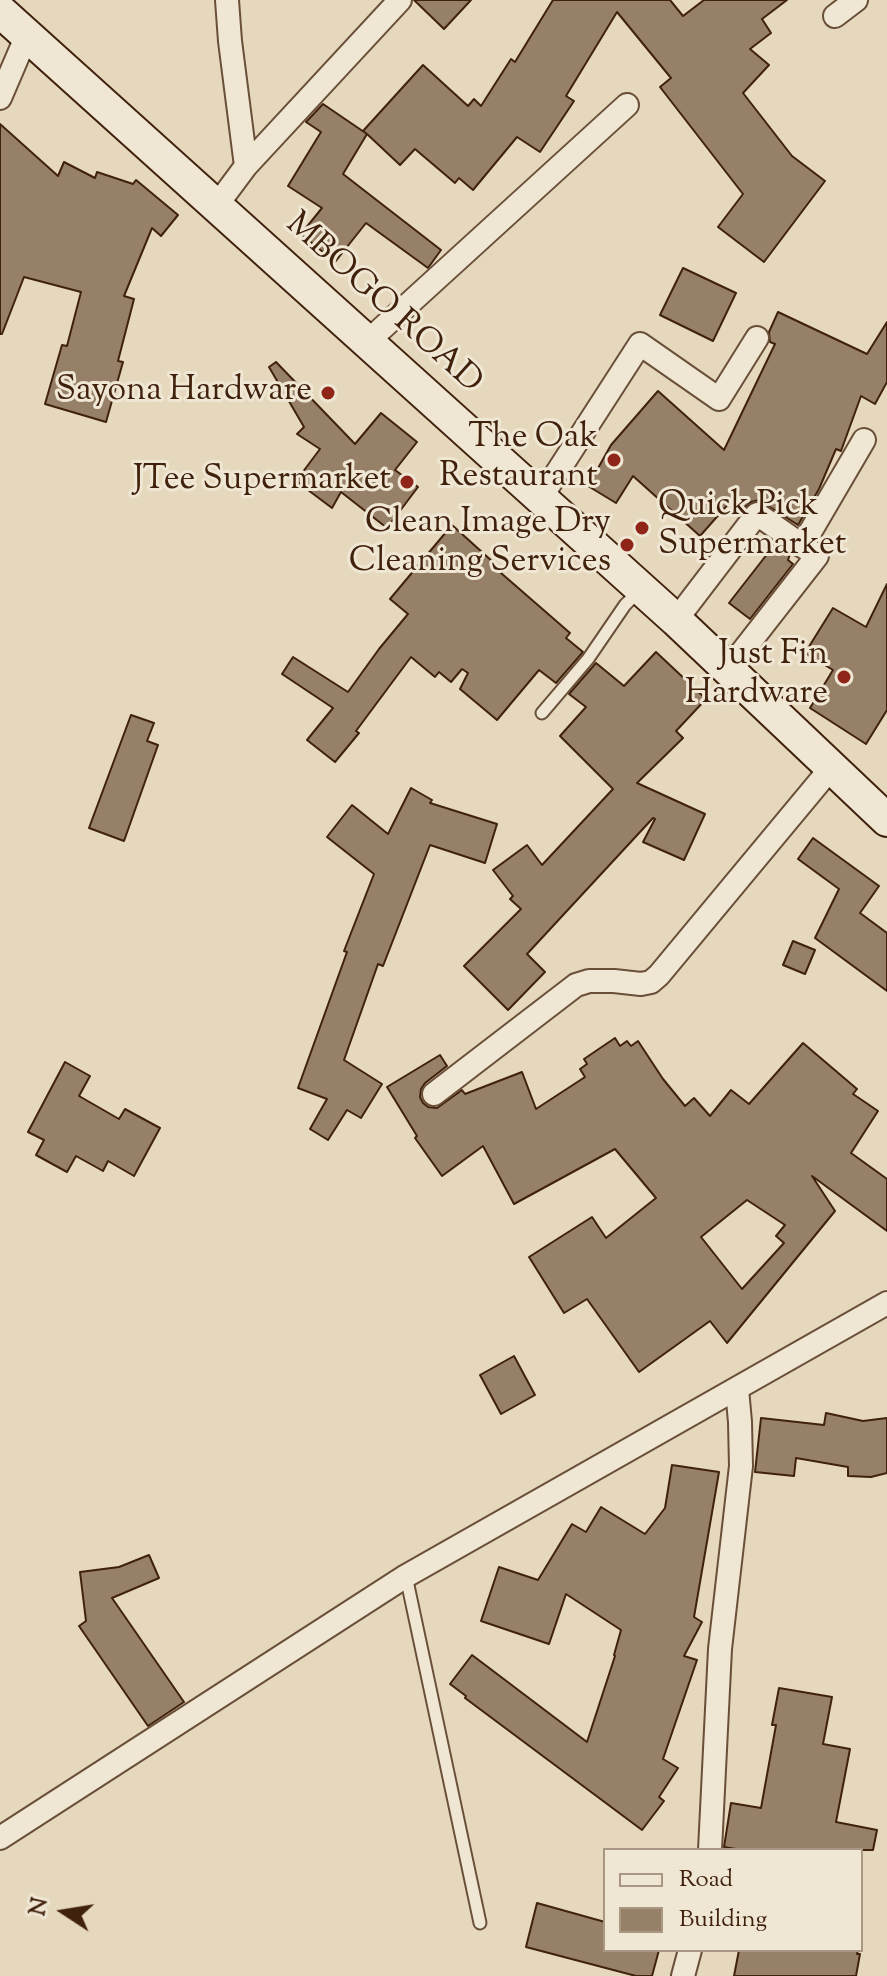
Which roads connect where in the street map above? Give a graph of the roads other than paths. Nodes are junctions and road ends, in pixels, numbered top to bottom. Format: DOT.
graph roads {
  1 [pos="227,0"];
  2 [pos="400,0"];
  3 [pos="856,0"];
  4 [pos="0,11"];
  5 [pos="835,16"];
  6 [pos="27,35"];
  7 [pos="0,98"];
  8 [pos="627,105"];
  9 [pos="246,166"];
  10 [pos="217,205"];
  11 [pos="757,338"];
  12 [pos="367,342"];
  13 [pos="864,440"];
  14 [pos="540,499"];
  15 [pos="802,546"];
  16 [pos="641,589"];
  17 [pos="676,620"];
  18 [pos="728,670"];
  19 [pos="542,713"];
  20 [pos="831,768"];
  21 [pos="887,820"];
  22 [pos="434,1094"];
  23 [pos="887,1303"];
  24 [pos="737,1389"];
  25 [pos="406,1576"];
  26 [pos="0,1838"];
  27 [pos="710,1848"];
  28 [pos="480,1923"];
  29 [pos="689,1952"];
  30 [pos="683,1976"];
  1 -- 9 [label="street"];
  2 -- 9 [label="street"];
  3 -- 5 [label="street"];
  4 -- 6 [label="main road, MBOGO ROAD"];
  6 -- 7 [label="street"];
  6 -- 10 [label="main road, MBOGO ROAD"];
  8 -- 12 [label="street"];
  9 -- 10 [label="street"];
  10 -- 12 [label="main road, MBOGO ROAD"];
  11 -- 14 [label="street"];
  12 -- 14 [label="main road, MBOGO ROAD"];
  13 -- 15 [label="street"];
  14 -- 16 [label="main road, MBOGO ROAD"];
  15 -- 17 [label="street"];
  15 -- 18 [label="street"];
  16 -- 17 [label="main road, MBOGO ROAD"];
  16 -- 19 [label="lane"];
  17 -- 18 [label="main road, MBOGO ROAD"];
  18 -- 20 [label="main road, MBOGO ROAD"];
  20 -- 21 [label="main road, MBOGO ROAD"];
  20 -- 22 [label="street"];
  23 -- 24 [label="street"];
  24 -- 25 [label="street"];
  24 -- 27 [label="street"];
  25 -- 26 [label="street"];
  25 -- 28 [label="lane"];
  29 -- 30 [label="street"];
}
